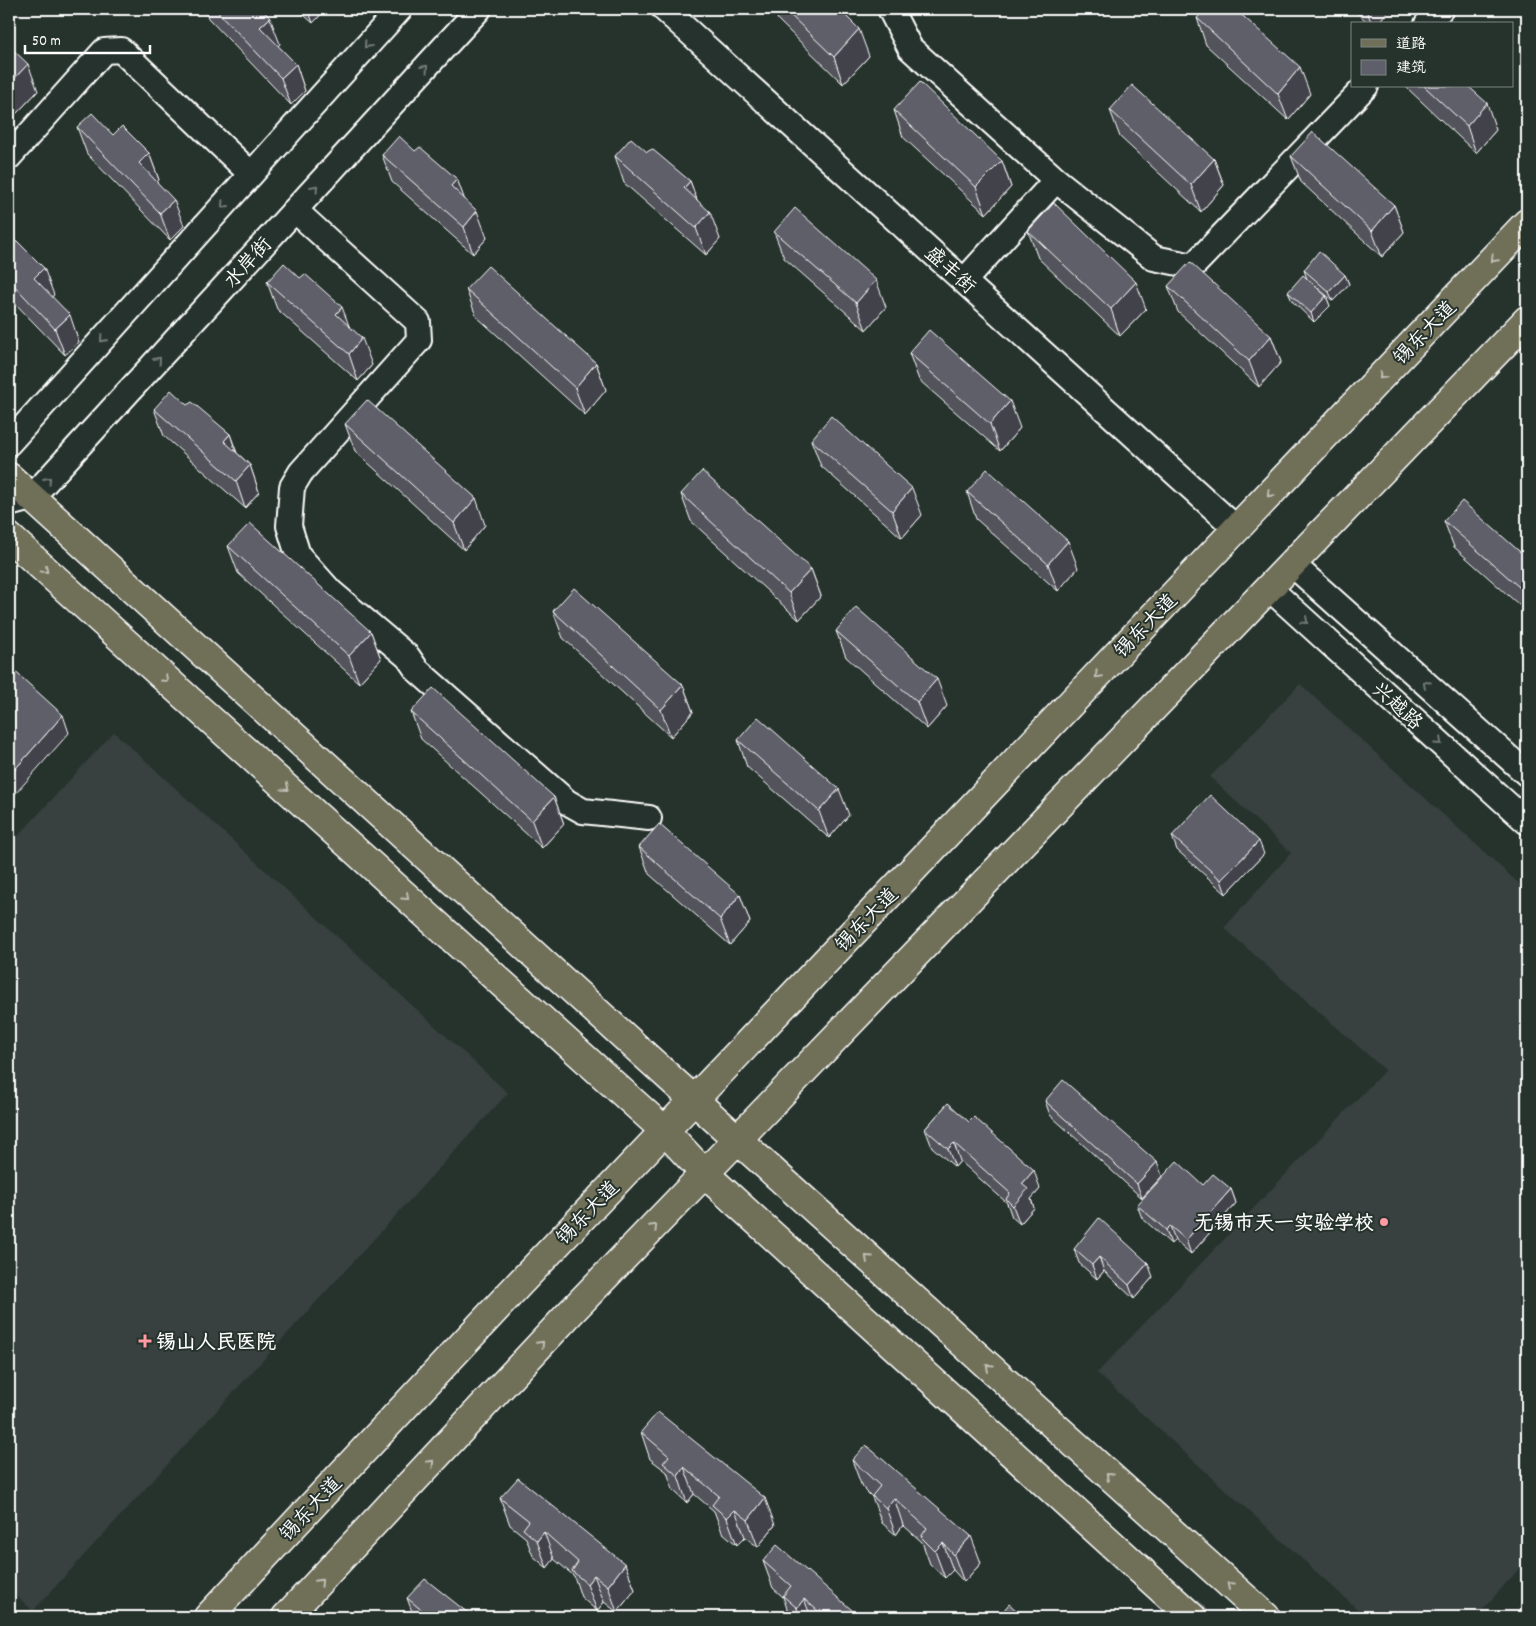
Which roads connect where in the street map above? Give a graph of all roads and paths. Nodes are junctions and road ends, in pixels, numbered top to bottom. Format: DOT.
graph roads {
  1 [pos="400,9"];
  2 [pos="479,9"];
  3 [pos="664,9"];
  4 [pos="890,9"];
  5 [pos="1441,9"];
  6 [pos="1429,22"];
  7 [pos="1364,88"];
  8 [pos="9,157"];
  9 [pos="251,174"];
  10 [pos="1056,180"];
  11 [pos="293,212"];
  12 [pos="1527,223"];
  13 [pos="964,281"];
  14 [pos="1527,320"];
  15 [pos="9,443"];
  16 [pos="9,477"];
  17 [pos="20,501"];
  18 [pos="1237,529"];
  19 [pos="9,537"];
  20 [pos="1292,564"];
  21 [pos="1269,588"];
  22 [pos="1527,774"];
  23 [pos="649,818"];
  24 [pos="1527,822"];
  25 [pos="694,1100"];
  26 [pos="665,1131"];
  27 [pos="738,1140"];
  28 [pos="704,1174"];
  29 [pos="208,1617"];
  30 [pos="286,1617"];
  31 [pos="1192,1617"];
  32 [pos="1266,1617"];
  1 -- 9 [label="street, one-way"];
  11 -- 2 [label="street, 水岸街, one-way"];
  3 -- 13 [label="street, 盛丰街"];
  4 -- 10 [label="street"];
  5 -- 6 [label="street"];
  7 -- 10 [label="street"];
  8 -- 9 [label="street"];
  9 -- 15 [label="street, one-way"];
  10 -- 13 [label="street"];
  17 -- 11 [label="street, 水岸街, one-way"];
  11 -- 23 [label="street"];
  12 -- 18 [label="main road, 锡东大道, one-way"];
  13 -- 18 [label="street, 盛丰街"];
  14 -- 20 [label="main road"];
  16 -- 17 [label="main road"];
  17 -- 25 [label="main road"];
  18 -- 25 [label="main road, 锡东大道, one-way"];
  19 -- 26 [label="main road, one-way"];
  20 -- 21 [label="main road"];
  22 -- 20 [label="street, 兴越路, one-way"];
  21 -- 24 [label="street, 兴越路, one-way"];
  21 -- 27 [label="main road"];
  25 -- 26 [label="main road, 锡东大道"];
  25 -- 27 [label="main road"];
  26 -- 28 [label="main road"];
  26 -- 29 [label="main road, 锡东大道"];
  27 -- 28 [label="main road"];
  32 -- 27 [label="main road, one-way"];
  30 -- 28 [label="main road, one-way"];
  28 -- 31 [label="main road"];
}
